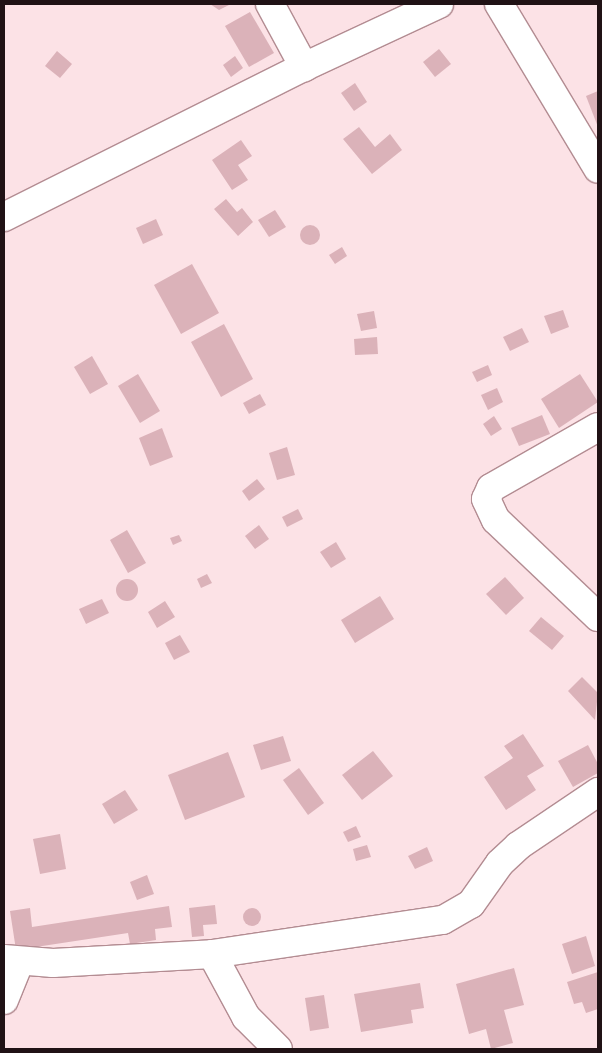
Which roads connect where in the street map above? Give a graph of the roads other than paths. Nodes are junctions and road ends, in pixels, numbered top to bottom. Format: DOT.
graph roads {
  1 [pos="270,4"];
  2 [pos="439,4"];
  3 [pos="500,4"];
  4 [pos="304,67"];
  5 [pos="598,169"];
  6 [pos="4,217"];
  7 [pos="598,427"];
  8 [pos="598,617"];
  9 [pos="598,792"];
  10 [pos="212,954"];
  11 [pos="11,961"];
  12 [pos="4,1000"];
  13 [pos="278,1049"];
  1 -- 4 [label="street"];
  2 -- 4 [label="street"];
  3 -- 5 [label="street"];
  4 -- 6 [label="street"];
  7 -- 8 [label="street"];
  9 -- 10 [label="street"];
  10 -- 11 [label="street"];
  10 -- 13 [label="street"];
  11 -- 12 [label="street"];
}
